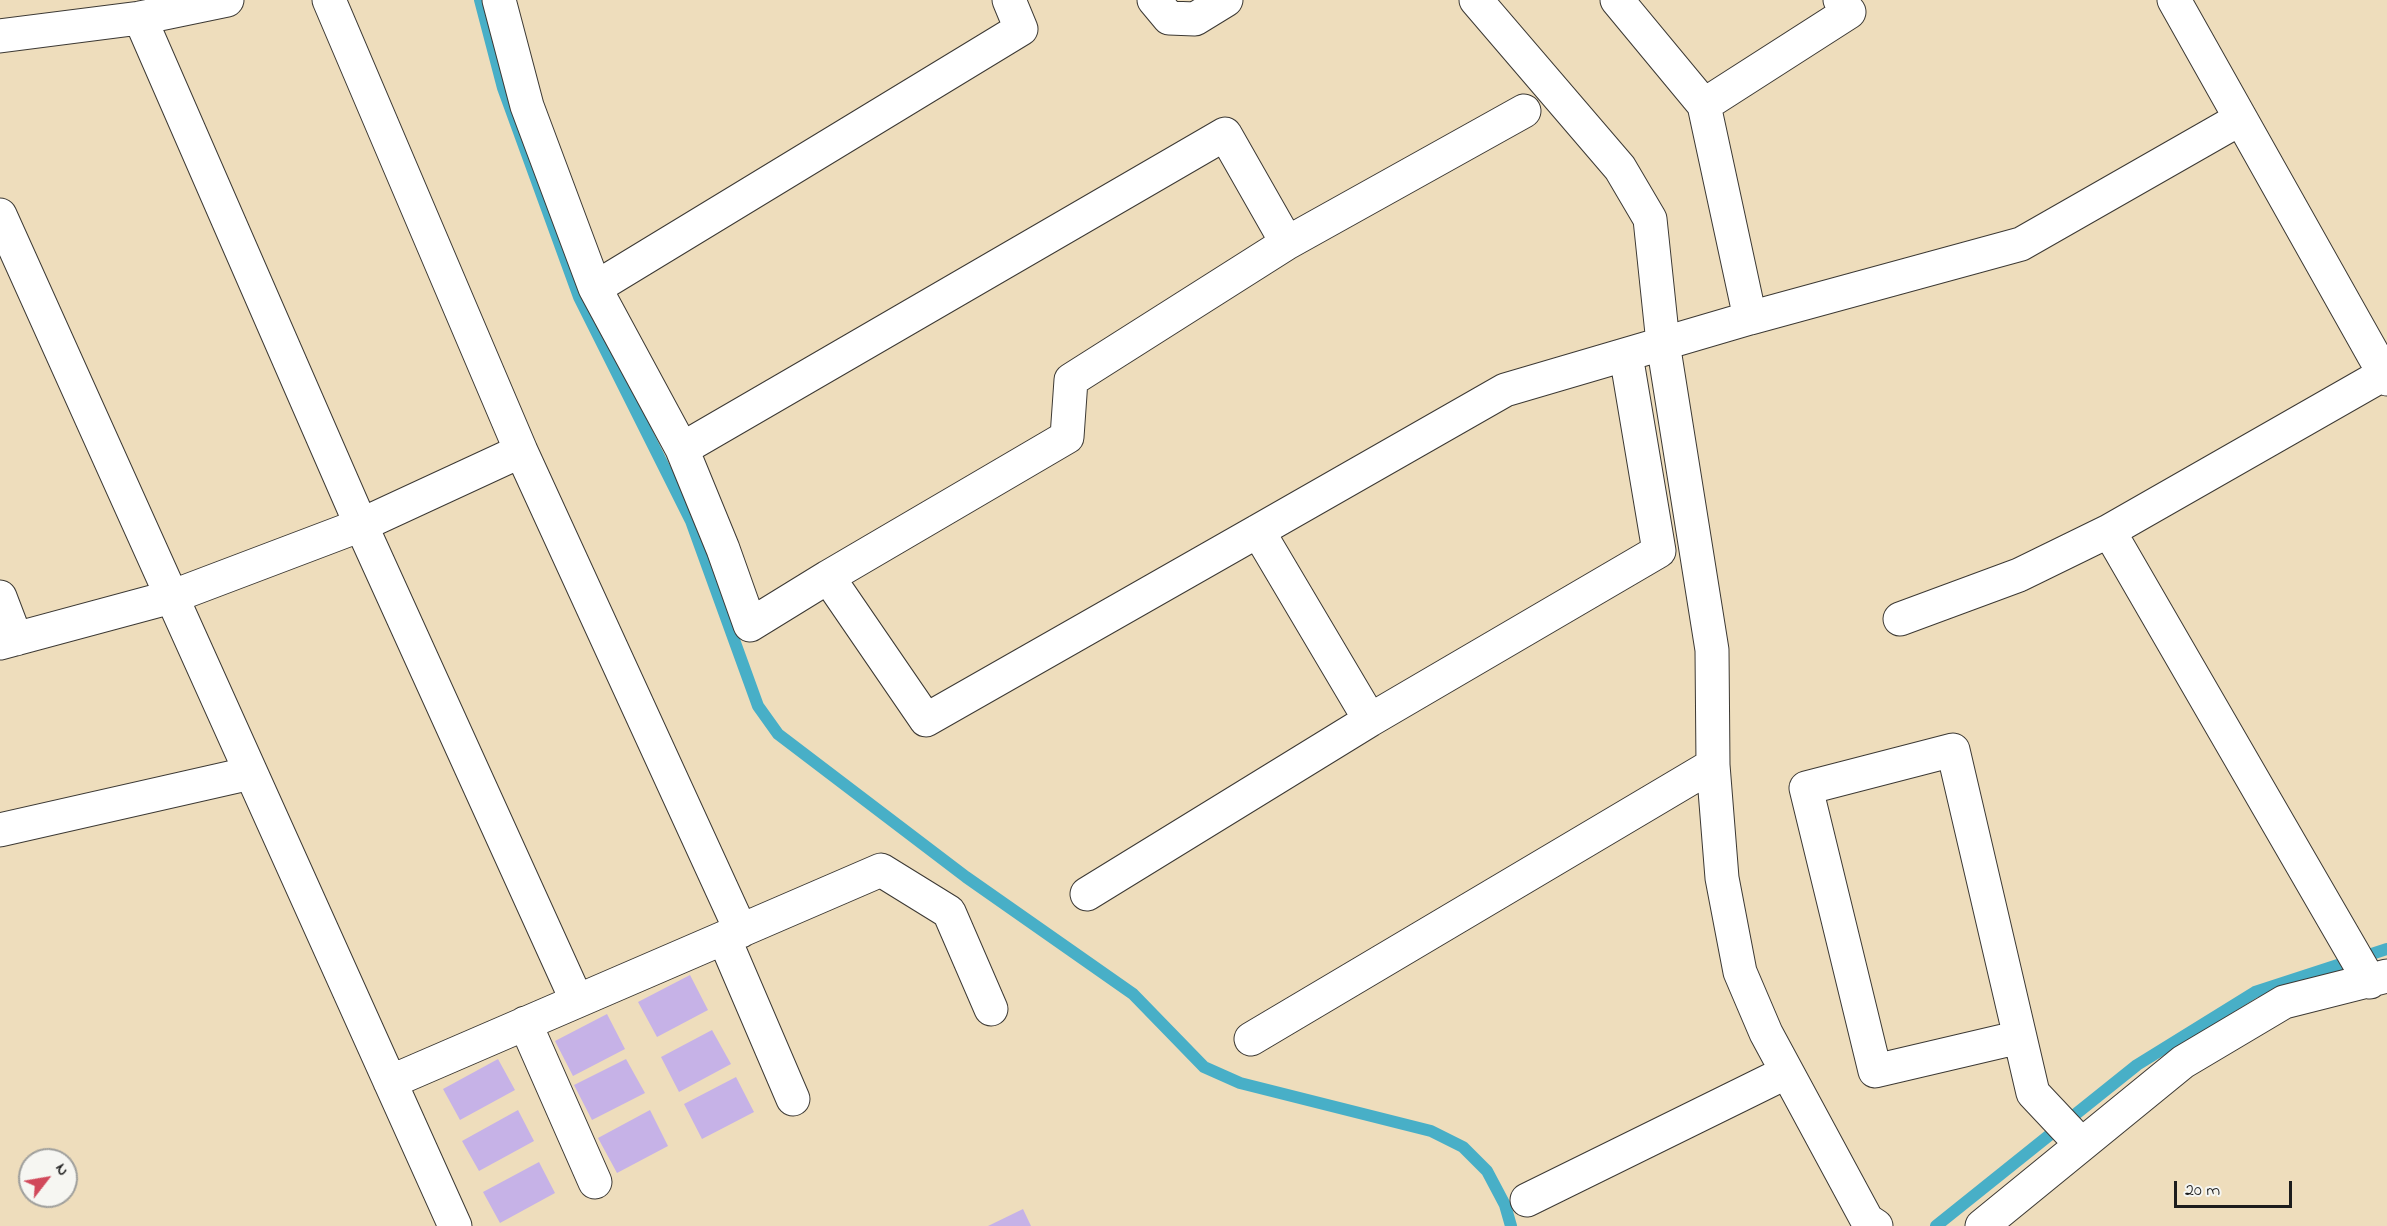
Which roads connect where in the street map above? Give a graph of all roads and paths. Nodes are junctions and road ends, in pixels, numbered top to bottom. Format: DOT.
graph roads {
  1 [pos="227,0"];
  2 [pos="329,0"];
  3 [pos="499,0"];
  4 [pos="1009,0"];
  5 [pos="1154,0"];
  6 [pos="1226,0"];
  7 [pos="1476,0"];
  8 [pos="1617,0"];
  9 [pos="1840,0"];
  10 [pos="2174,0"];
  11 [pos="159,10"];
  12 [pos="0,36"];
  13 [pos="1704,105"];
  14 [pos="1524,111"];
  15 [pos="2240,119"];
  16 [pos="0,215"];
  17 [pos="1287,243"];
  18 [pos="595,288"];
  19 [pos="1750,318"];
  20 [pos="1663,344"];
  21 [pos="1626,354"];
  22 [pos="2385,377"];
  23 [pos="682,449"];
  24 [pos="521,451"];
  25 [pos="361,525"];
  26 [pos="1258,531"];
  27 [pos="2109,531"];
  28 [pos="828,577"];
  29 [pos="0,597"];
  30 [pos="171,597"];
  31 [pos="1900,619"];
  32 [pos="8,641"];
  33 [pos="1370,720"];
  34 [pos="1713,765"];
  35 [pos="251,773"];
  36 [pos="0,830"];
  37 [pos="1087,894"];
  38 [pos="733,934"];
  39 [pos="2374,977"];
  40 [pos="577,1001"];
  41 [pos="991,1009"];
  42 [pos="525,1023"];
  43 [pos="2020,1037"];
  44 [pos="1251,1039"];
  45 [pos="1787,1072"];
  46 [pos="390,1082"];
  47 [pos="794,1099"];
  48 [pos="2069,1132"];
  49 [pos="595,1182"];
  50 [pos="1527,1200"];
  51 [pos="1869,1224"];
  52 [pos="455,1226"];
  53 [pos="1983,1226"];
  1 -- 11 [label="street"];
  2 -- 24 [label="street"];
  3 -- 18 [label="street"];
  4 -- 18 [label="street"];
  5 -- 6 [label="street"];
  7 -- 20 [label="street"];
  8 -- 13 [label="street"];
  9 -- 13 [label="street"];
  10 -- 15 [label="street"];
  11 -- 12 [label="street"];
  11 -- 25 [label="street"];
  13 -- 19 [label="street"];
  14 -- 17 [label="street"];
  15 -- 19 [label="street"];
  15 -- 22 [label="street"];
  16 -- 30 [label="street"];
  17 -- 23 [label="street"];
  17 -- 28 [label="street"];
  18 -- 23 [label="street"];
  19 -- 20 [label="street"];
  20 -- 21 [label="street"];
  20 -- 34 [label="street"];
  21 -- 26 [label="street"];
  21 -- 33 [label="street"];
  22 -- 27 [label="street"];
  23 -- 28 [label="street"];
  24 -- 25 [label="street"];
  24 -- 38 [label="street"];
  25 -- 30 [label="street"];
  25 -- 40 [label="street"];
  26 -- 28 [label="street"];
  26 -- 33 [label="street"];
  27 -- 31 [label="street"];
  27 -- 39 [label="street"];
  29 -- 32 [label="street"];
  30 -- 32 [label="street"];
  30 -- 35 [label="street"];
  33 -- 37 [label="street"];
  34 -- 44 [label="street"];
  34 -- 45 [label="street"];
  35 -- 36 [label="street"];
  35 -- 46 [label="street"];
  38 -- 40 [label="street"];
  38 -- 41 [label="street"];
  38 -- 47 [label="street"];
  39 -- 48 [label="street"];
  40 -- 42 [label="street"];
  42 -- 46 [label="street"];
  42 -- 49 [label="street"];
  43 -- 43 [label="street"];
  43 -- 48 [label="street"];
  45 -- 50 [label="street"];
  45 -- 51 [label="street"];
  46 -- 52 [label="street"];
  48 -- 53 [label="street"];
}
